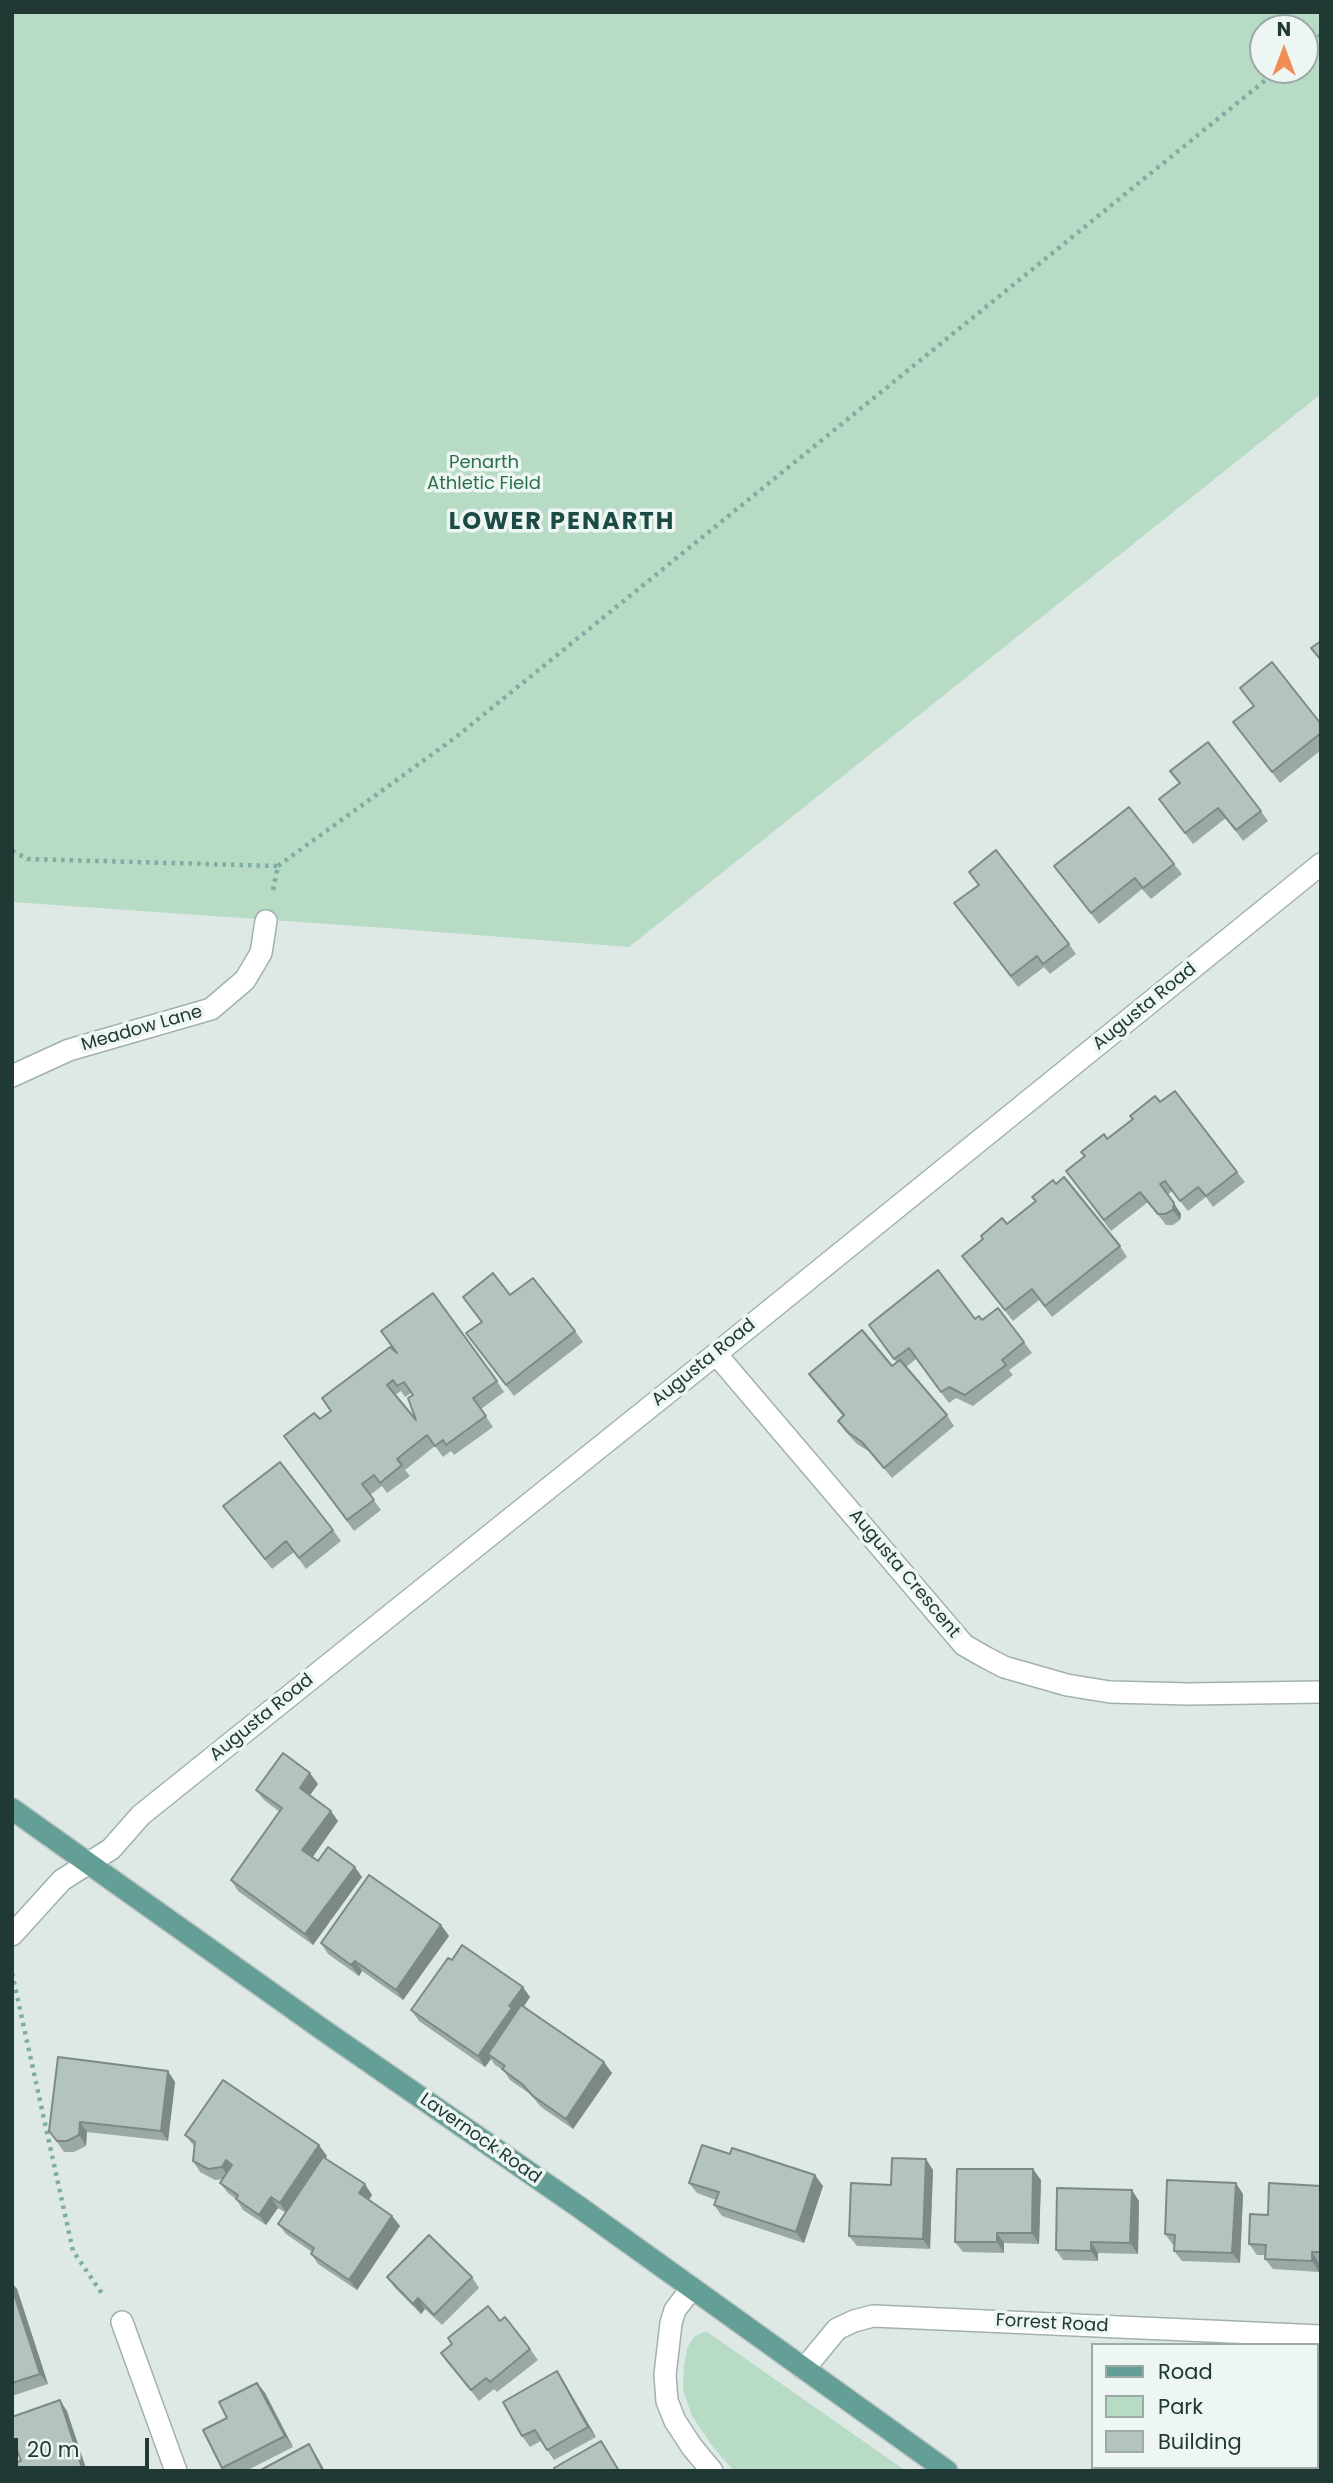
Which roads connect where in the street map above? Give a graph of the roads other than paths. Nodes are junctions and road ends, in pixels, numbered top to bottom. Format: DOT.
graph roads {
  1 [pos="1321,864"];
  2 [pos="266,921"];
  3 [pos="12,1076"];
  4 [pos="716,1354"];
  5 [pos="1321,1692"];
  6 [pos="12,1809"];
  7 [pos="89,1864"];
  8 [pos="12,1935"];
  9 [pos="691,2289"];
  10 [pos="122,2322"];
  11 [pos="1321,2336"];
  12 [pos="804,2369"];
  13 [pos="176,2471"];
  14 [pos="712,2471"];
  15 [pos="947,2471"];
  1 -- 4 [label="street, Augusta Road"];
  2 -- 3 [label="street, Meadow Lane"];
  4 -- 5 [label="street, Augusta Crescent"];
  4 -- 7 [label="street, Augusta Road"];
  6 -- 7 [label="main road, Lavernock Road"];
  7 -- 8 [label="street, Augusta Road"];
  7 -- 9 [label="main road, Lavernock Road"];
  9 -- 12 [label="main road, Lavernock Road"];
  9 -- 14 [label="street"];
  10 -- 13 [label="street"];
  11 -- 12 [label="street, Forrest Road"];
  12 -- 15 [label="main road, Lavernock Road"];
}
